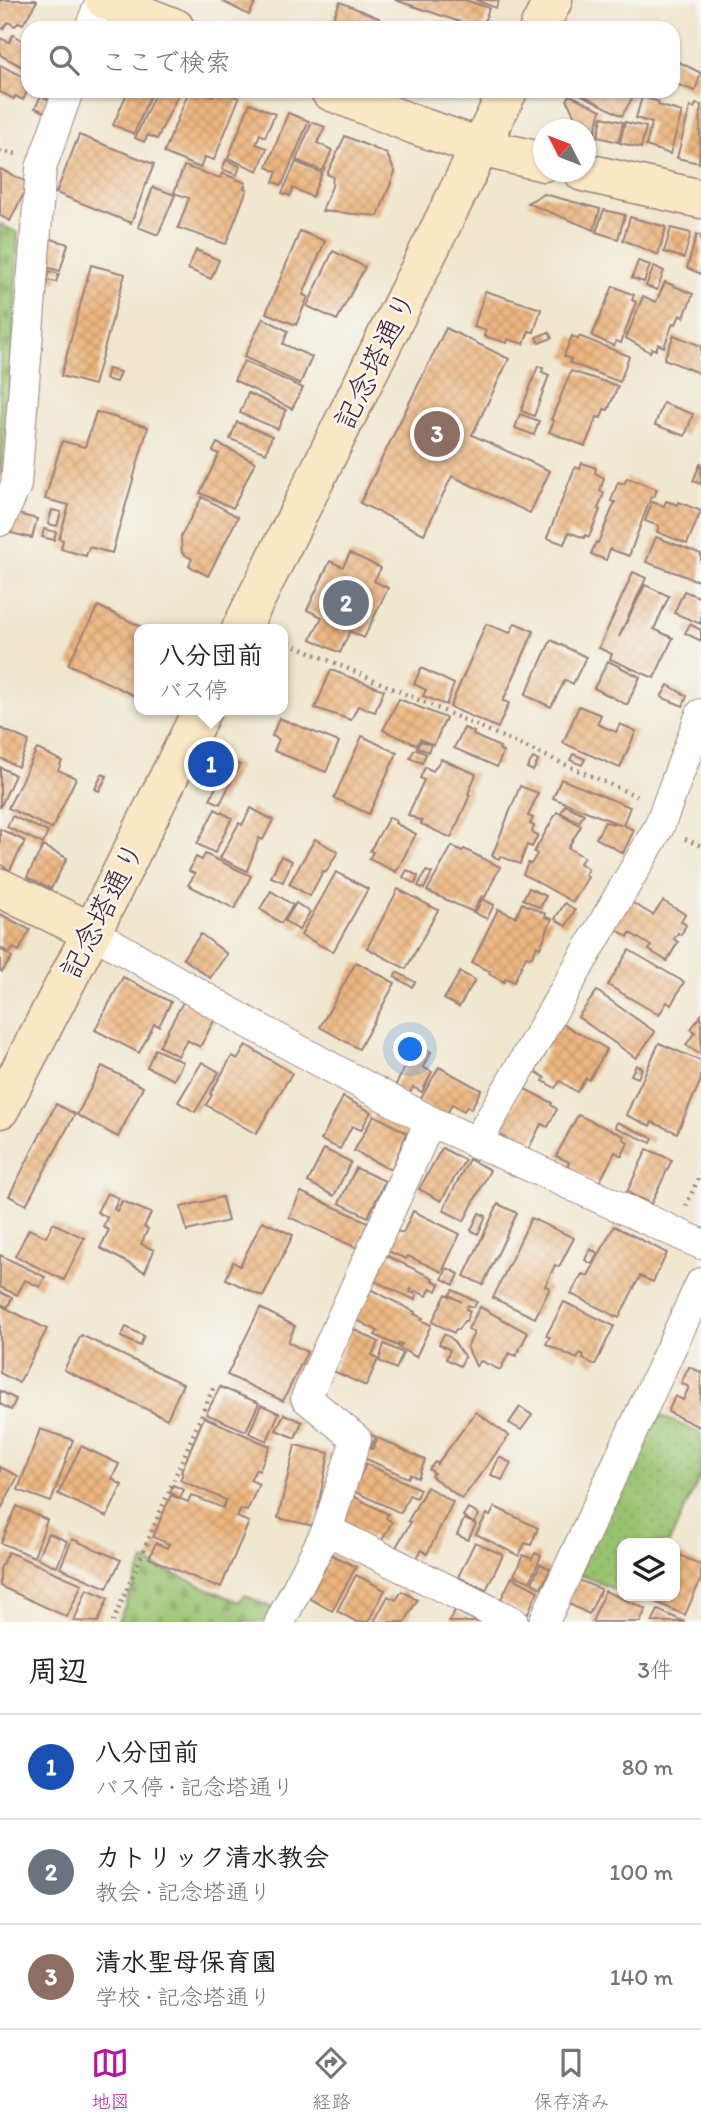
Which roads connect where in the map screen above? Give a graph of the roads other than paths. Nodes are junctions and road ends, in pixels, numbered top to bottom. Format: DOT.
graph roads {
  1 [pos="103,0"];
  2 [pos="553,0"];
  3 [pos="93,21"];
  4 [pos="157,21"];
  5 [pos="542,21"];
  6 [pos="66,98"];
  7 [pos="348,98"];
  8 [pos="504,98"];
  9 [pos="480,147"];
  10 [pos="533,159"];
  11 [pos="596,175"];
  12 [pos="701,199"];
  13 [pos="0,521"];
  14 [pos="243,624"];
  15 [pos="701,714"];
  16 [pos="199,715"];
  17 [pos="0,888"];
  18 [pos="92,932"];
  19 [pos="0,1109"];
  20 [pos="430,1121"];
  21 [pos="476,1144"];
  22 [pos="701,1244"];
  23 [pos="701,1283"];
  24 [pos="327,1530"];
  25 [pos="280,1622"];
  26 [pos="513,1622"];
  27 [pos="544,1622"];
  1 -- 3 [label="street"];
  1 -- 4 [label="main road"];
  2 -- 5 [label="main road"];
  6 -- 13 [label="street"];
  7 -- 9 [label="main road"];
  8 -- 9 [label="main road, 記念塔通り"];
  9 -- 10 [label="main road"];
  9 -- 14 [label="main road, 記念塔通り"];
  11 -- 12 [label="main road"];
  15 -- 21 [label="street"];
  16 -- 18 [label="main road, 記念塔通り"];
  17 -- 18 [label="main road"];
  18 -- 19 [label="main road, 記念塔通り"];
  18 -- 20 [label="street"];
  20 -- 21 [label="street"];
  20 -- 24 [label="street"];
  21 -- 22 [label="street"];
  23 -- 27 [label="street"];
  24 -- 25 [label="street"];
  24 -- 26 [label="street"];
}
